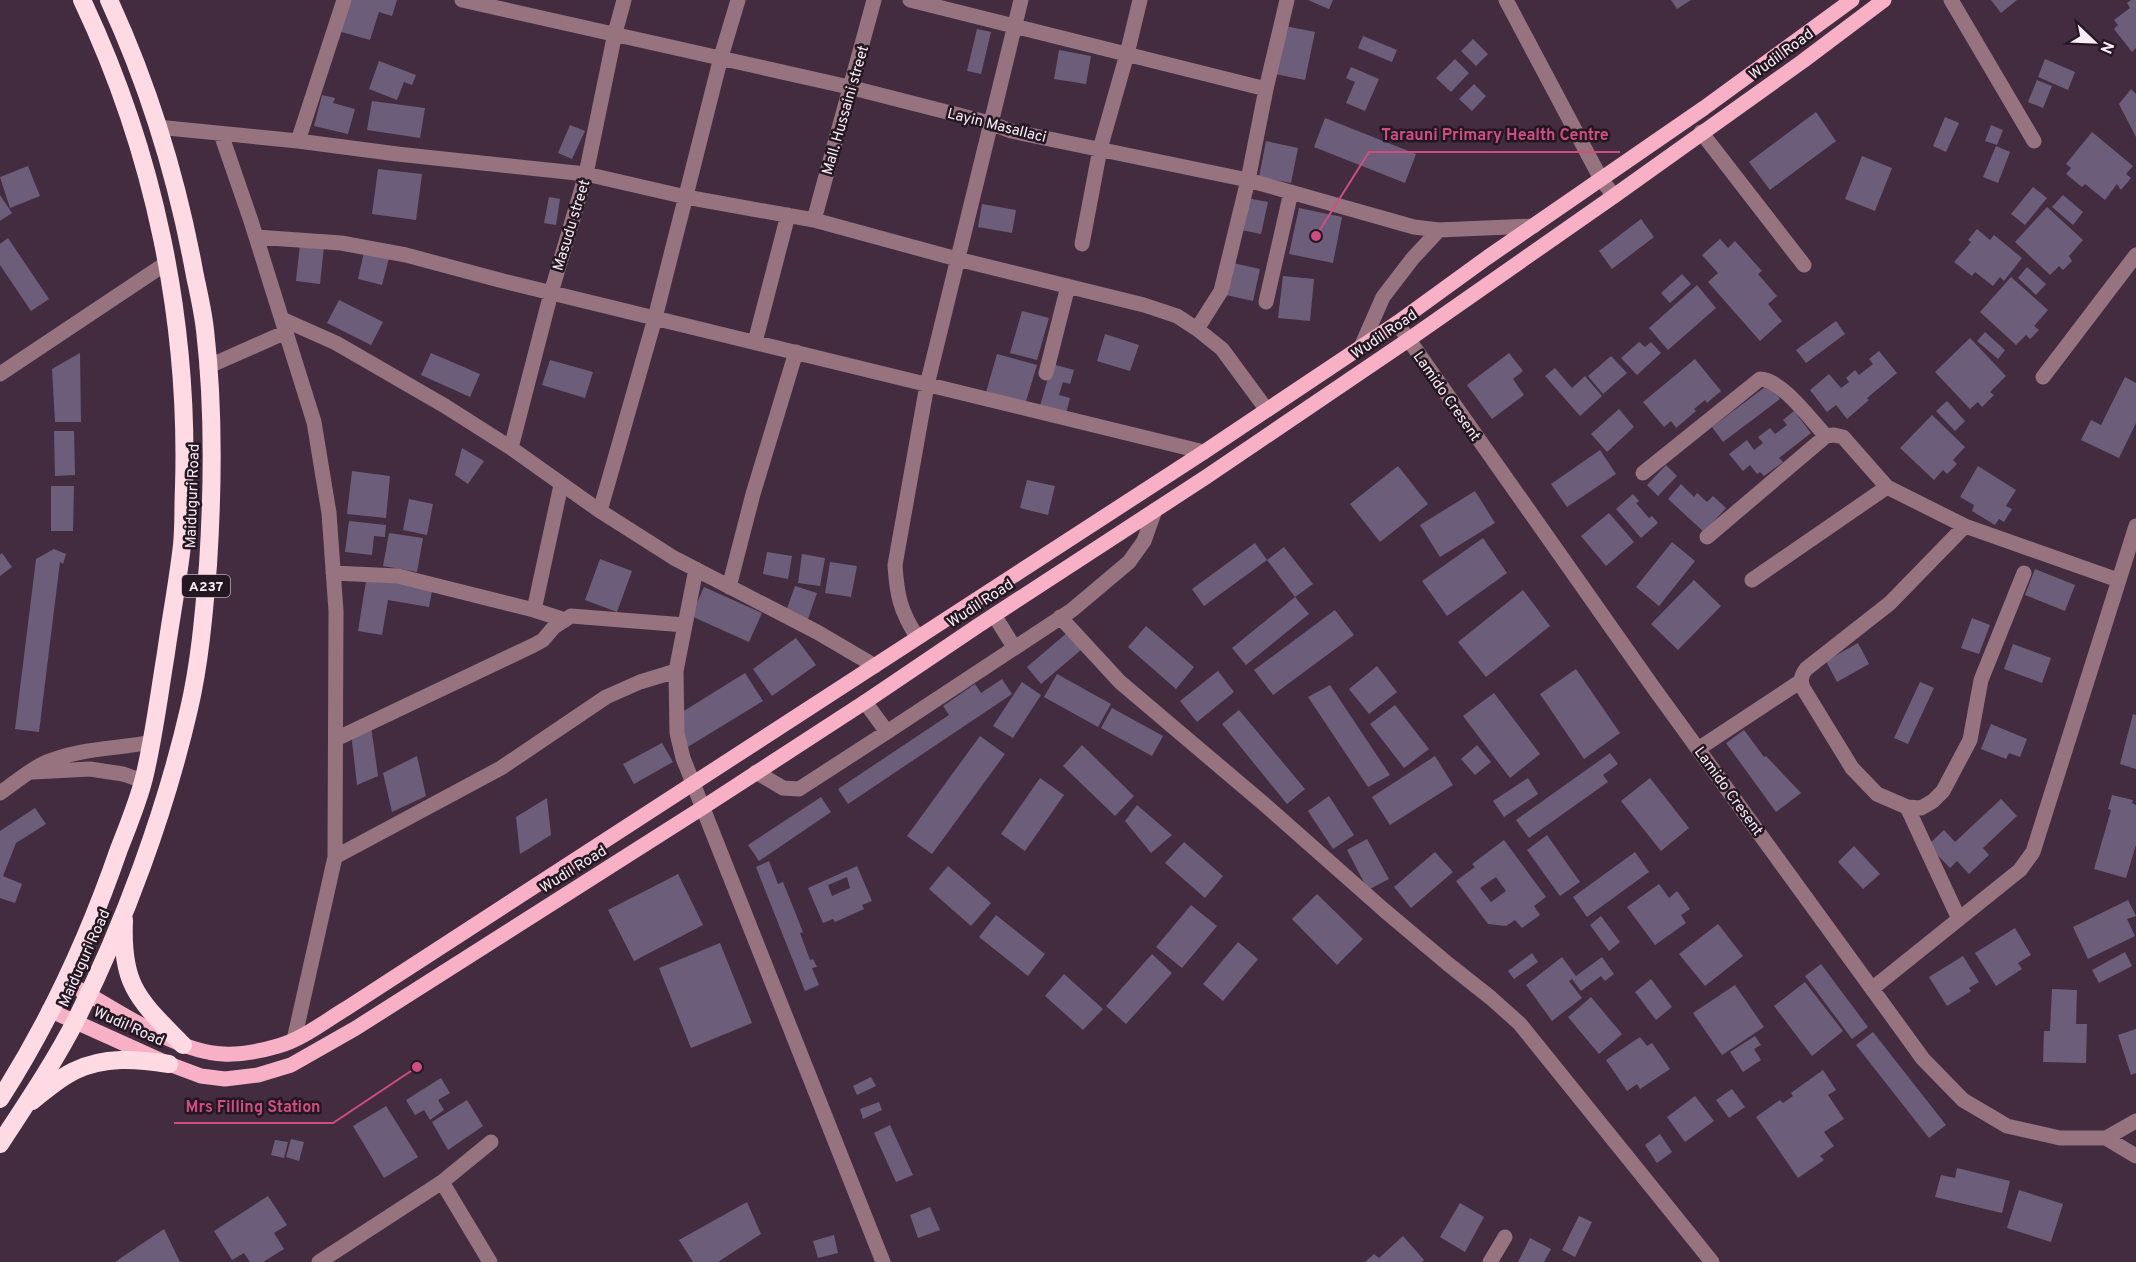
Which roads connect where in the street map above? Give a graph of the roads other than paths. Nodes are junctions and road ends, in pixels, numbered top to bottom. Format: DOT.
graph roads {
  1 [pos="82,0"];
  2 [pos="109,0"];
  3 [pos="344,0"];
  4 [pos="462,0"];
  5 [pos="624,0"];
  6 [pos="738,0"];
  7 [pos="874,0"];
  8 [pos="910,0"];
  9 [pos="1021,0"];
  10 [pos="1140,0"];
  11 [pos="1287,0"];
  12 [pos="1506,0"];
  13 [pos="1852,0"];
  14 [pos="1884,0"];
  15 [pos="1951,0"];
  16 [pos="1015,26"];
  17 [pos="615,33"];
  18 [pos="1127,54"];
  19 [pos="721,57"];
  20 [pos="849,87"];
  21 [pos="1266,89"];
  22 [pos="990,123"];
  23 [pos="158,127"];
  24 [pos="1701,132"];
  25 [pos="221,134"];
  26 [pos="298,141"];
  27 [pos="2034,141"];
  28 [pos="1100,149"];
  29 [pos="586,174"];
  30 [pos="1601,179"];
  31 [pos="1248,180"];
  32 [pos="1291,192"];
  33 [pos="1614,196"];
  34 [pos="686,197"];
  35 [pos="788,215"];
  36 [pos="814,220"];
  37 [pos="1534,226"];
  38 [pos="1439,230"];
  39 [pos="256,237"];
  40 [pos="1082,244"];
  41 [pos="2136,255"];
  42 [pos="957,259"];
  43 [pos="168,262"];
  44 [pos="1804,265"];
  45 [pos="1068,286"];
  46 [pos="550,293"];
  47 [pos="1266,302"];
  48 [pos="655,318"];
  49 [pos="1397,323"];
  50 [pos="284,326"];
  51 [pos="1197,329"];
  52 [pos="1408,340"];
  53 [pos="755,342"];
  54 [pos="1360,347"];
  55 [pos="796,352"];
  56 [pos="207,367"];
  57 [pos="1046,373"];
  58 [pos="0,374"];
  59 [pos="2043,377"];
  60 [pos="927,385"];
  61 [pos="1267,410"];
  62 [pos="1826,436"];
  63 [pos="511,448"];
  64 [pos="1204,452"];
  65 [pos="1643,473"];
  66 [pos="561,485"];
  67 [pos="1887,487"];
  68 [pos="1155,510"];
  69 [pos="600,511"];
  70 [pos="2136,525"];
  71 [pos="1965,526"];
  72 [pos="1707,537"];
  73 [pos="696,569"];
  74 [pos="333,573"];
  75 [pos="2024,573"];
  76 [pos="1752,580"];
  77 [pos="2118,580"];
  78 [pos="729,586"];
  79 [pos="534,610"];
  80 [pos="993,615"];
  81 [pos="1060,617"];
  82 [pos="565,620"];
  83 [pos="685,624"];
  84 [pos="917,637"];
  85 [pos="1014,647"];
  86 [pos="875,666"];
  87 [pos="676,671"];
  88 [pos="1801,681"];
  89 [pos="865,702"];
  90 [pos="887,732"];
  91 [pos="336,739"];
  92 [pos="152,742"];
  93 [pos="1698,749"];
  94 [pos="756,772"];
  95 [pos="30,773"];
  96 [pos="143,781"];
  97 [pos="692,784"];
  98 [pos="0,793"];
  99 [pos="1907,807"];
  100 [pos="702,808"];
  101 [pos="335,857"];
  102 [pos="125,909"];
  103 [pos="1959,919"];
  104 [pos="65,982"];
  105 [pos="1873,988"];
  106 [pos="88,993"];
  107 [pos="347,1008"];
  108 [pos="49,1010"];
  109 [pos="75,1022"];
  110 [pos="356,1028"];
  111 [pos="294,1040"];
  112 [pos="183,1045"];
  113 [pos="169,1064"];
  114 [pos="0,1099"];
  115 [pos="23,1107"];
  116 [pos="2136,1121"];
  117 [pos="2106,1138"];
  118 [pos="491,1142"];
  119 [pos="0,1144"];
  120 [pos="2136,1156"];
  121 [pos="442,1182"];
  122 [pos="1505,1237"];
  123 [pos="319,1262"];
  124 [pos="490,1262"];
  125 [pos="883,1262"];
  126 [pos="1490,1262"];
  127 [pos="1712,1262"];
  1 -- 43 [label="highway, Maiduguri Road / A237"];
  2 -- 23 [label="highway, Maiduguri Road / A237"];
  3 -- 26 [label="street"];
  4 -- 17 [label="street, Layin Masallaci"];
  5 -- 17 [label="street, Masudu street"];
  6 -- 19 [label="street"];
  7 -- 20 [label="street, Mall. Hussaini street"];
  8 -- 16 [label="street"];
  9 -- 16 [label="street"];
  10 -- 18 [label="street"];
  11 -- 21 [label="street"];
  12 -- 30 [label="street"];
  13 -- 30 [label="main road, Wudil Road"];
  14 -- 24 [label="main road, Wudil Road"];
  15 -- 27 [label="street"];
  16 -- 18 [label="street"];
  16 -- 22 [label="street"];
  17 -- 19 [label="street, Layin Masallaci"];
  17 -- 29 [label="street, Masudu street"];
  18 -- 21 [label="street"];
  18 -- 28 [label="street"];
  19 -- 20 [label="street, Layin Masallaci"];
  19 -- 34 [label="street"];
  20 -- 22 [label="street, Layin Masallaci"];
  20 -- 36 [label="street, Mall. Hussaini street"];
  21 -- 31 [label="street"];
  22 -- 28 [label="street, Layin Masallaci"];
  22 -- 42 [label="street"];
  23 -- 25 [label="street"];
  23 -- 56 [label="highway, Maiduguri Road / A237"];
  24 -- 33 [label="main road, Wudil Road"];
  24 -- 44 [label="street"];
  25 -- 26 [label="street"];
  25 -- 39 [label="street"];
  26 -- 29 [label="street"];
  28 -- 31 [label="street, Layin Masallaci"];
  28 -- 40 [label="street"];
  29 -- 34 [label="street"];
  29 -- 46 [label="street, Masudu street"];
  30 -- 33 [label="street"];
  30 -- 37 [label="main road, Wudil Road"];
  31 -- 32 [label="street, Layin Masallaci"];
  31 -- 51 [label="street"];
  32 -- 38 [label="street, Layin Masallaci"];
  32 -- 47 [label="street"];
  33 -- 52 [label="main road, Wudil Road"];
  34 -- 35 [label="street"];
  34 -- 48 [label="street"];
  35 -- 36 [label="street"];
  35 -- 53 [label="street"];
  36 -- 42 [label="street"];
  37 -- 38 [label="street, Layin Masallaci"];
  37 -- 49 [label="main road, Wudil Road"];
  38 -- 54 [label="street"];
  39 -- 46 [label="street"];
  39 -- 50 [label="street"];
  41 -- 59 [label="street"];
  42 -- 45 [label="street"];
  42 -- 60 [label="street"];
  43 -- 58 [label="street"];
  43 -- 92 [label="highway, Maiduguri Road / A237"];
  45 -- 51 [label="street"];
  45 -- 57 [label="street"];
  46 -- 48 [label="street"];
  46 -- 63 [label="street, Masudu street"];
  48 -- 53 [label="street"];
  48 -- 69 [label="street"];
  49 -- 52 [label="street, Lamido Cresent"];
  49 -- 54 [label="main road, Wudil Road"];
  50 -- 56 [label="street"];
  50 -- 63 [label="street"];
  50 -- 74 [label="street"];
  51 -- 61 [label="street"];
  52 -- 68 [label="main road, Wudil Road"];
  52 -- 93 [label="street, Lamido Cresent"];
  53 -- 55 [label="street"];
  54 -- 61 [label="main road, Wudil Road"];
  55 -- 60 [label="street"];
  55 -- 78 [label="street"];
  56 -- 102 [label="highway, Maiduguri Road / A237"];
  60 -- 64 [label="street"];
  60 -- 84 [label="street"];
  61 -- 64 [label="main road, Wudil Road"];
  62 -- 65 [label="street"];
  62 -- 67 [label="street"];
  62 -- 72 [label="street"];
  63 -- 66 [label="street"];
  64 -- 84 [label="main road, Wudil Road"];
  66 -- 69 [label="street"];
  66 -- 79 [label="street"];
  67 -- 71 [label="street"];
  67 -- 76 [label="street"];
  68 -- 80 [label="main road, Wudil Road"];
  68 -- 81 [label="street"];
  69 -- 73 [label="street"];
  70 -- 77 [label="street"];
  71 -- 77 [label="street"];
  71 -- 88 [label="street"];
  73 -- 78 [label="street"];
  73 -- 83 [label="street"];
  74 -- 79 [label="street"];
  74 -- 91 [label="street"];
  75 -- 99 [label="street"];
  77 -- 103 [label="street"];
  78 -- 86 [label="street"];
  79 -- 82 [label="street"];
  80 -- 85 [label="street"];
  80 -- 89 [label="main road, Wudil Road"];
  81 -- 85 [label="street"];
  81 -- 127 [label="street"];
  82 -- 83 [label="street"];
  82 -- 91 [label="street"];
  83 -- 87 [label="street"];
  84 -- 86 [label="main road, Wudil Road"];
  85 -- 90 [label="street"];
  86 -- 97 [label="main road, Wudil Road"];
  87 -- 97 [label="street"];
  87 -- 101 [label="street"];
  88 -- 93 [label="street"];
  88 -- 99 [label="street"];
  89 -- 90 [label="street"];
  89 -- 94 [label="main road, Wudil Road"];
  90 -- 94 [label="street"];
  91 -- 101 [label="street"];
  92 -- 95 [label="street"];
  92 -- 96 [label="highway, Maiduguri Road / A237"];
  93 -- 105 [label="street, Lamido Cresent"];
  94 -- 100 [label="main road, Wudil Road"];
  95 -- 96 [label="street"];
  95 -- 98 [label="street"];
  96 -- 104 [label="highway, Maiduguri Road / A237"];
  97 -- 100 [label="street"];
  97 -- 107 [label="main road, Wudil Road"];
  99 -- 103 [label="street"];
  100 -- 110 [label="main road, Wudil Road"];
  100 -- 125 [label="street"];
  101 -- 111 [label="street"];
  102 -- 106 [label="highway, Maiduguri Road / A237"];
  102 -- 112 [label="highway"];
  103 -- 105 [label="street"];
  104 -- 106 [label="main road, Wudil Road"];
  104 -- 108 [label="highway, Maiduguri Road / A237"];
  105 -- 117 [label="street, Lamido Cresent"];
  106 -- 109 [label="highway, Maiduguri Road / A237"];
  106 -- 112 [label="main road, Wudil Road"];
  107 -- 110 [label="main road"];
  107 -- 111 [label="main road, Wudil Road"];
  108 -- 109 [label="main road, Wudil Road"];
  108 -- 114 [label="highway, Maiduguri Road / A237"];
  109 -- 113 [label="main road, Wudil Road"];
  109 -- 115 [label="highway, Maiduguri Road / A237"];
  110 -- 113 [label="main road, Wudil Road"];
  111 -- 112 [label="main road, Wudil Road"];
  113 -- 115 [label="highway"];
  115 -- 119 [label="highway, Maiduguri Road / A237"];
  116 -- 117 [label="street"];
  117 -- 120 [label="street"];
  118 -- 121 [label="street"];
  121 -- 123 [label="street"];
  121 -- 124 [label="street"];
  122 -- 126 [label="street"];
}
